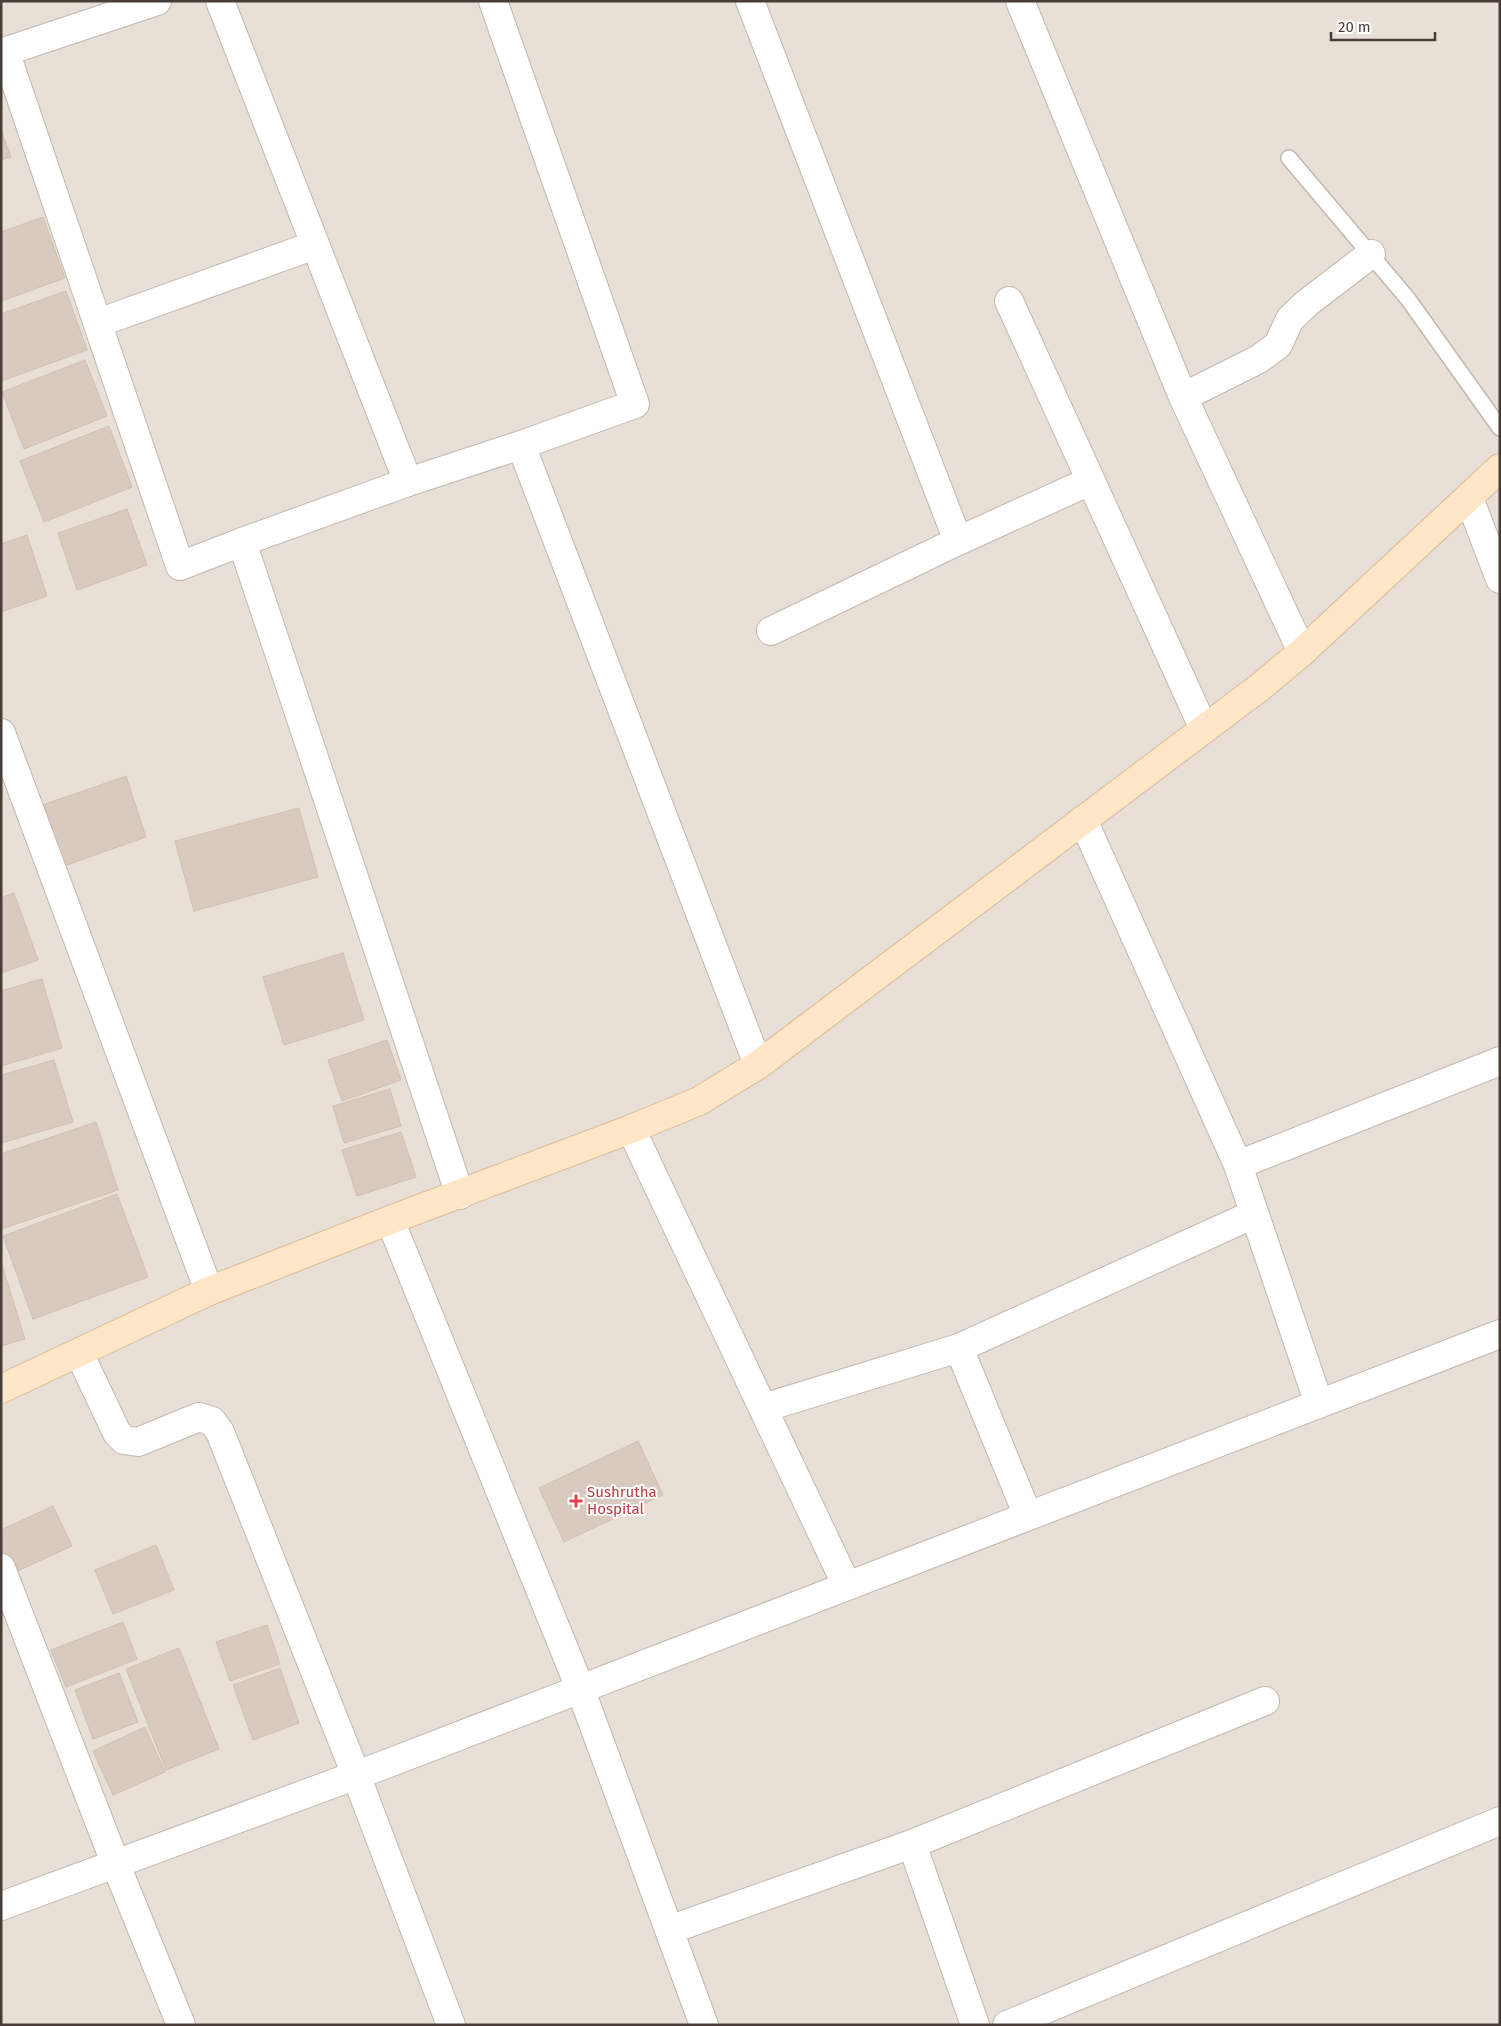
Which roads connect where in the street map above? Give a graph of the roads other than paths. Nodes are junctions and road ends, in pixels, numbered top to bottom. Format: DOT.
graph roads {
  1 [pos="157,1"];
  2 [pos="220,1"];
  3 [pos="493,1"];
  4 [pos="750,1"];
  5 [pos="1020,1"];
  6 [pos="3,52"];
  7 [pos="1289,158"];
  8 [pos="315,245"];
  9 [pos="1372,254"];
  10 [pos="1009,301"];
  11 [pos="98,323"];
  12 [pos="1183,397"];
  13 [pos="1500,428"];
  14 [pos="521,444"];
  15 [pos="1500,468"];
  16 [pos="1090,481"];
  17 [pos="408,482"];
  18 [pos="1469,498"];
  19 [pos="958,541"];
  20 [pos="242,542"];
  21 [pos="1500,579"];
  22 [pos="771,631"];
  23 [pos="1302,652"];
  24 [pos="1204,729"];
  25 [pos="1,733"];
  26 [pos="1083,820"];
  27 [pos="1500,1061"];
  28 [pos="758,1065"];
  29 [pos="631,1129"];
  30 [pos="1238,1165"];
  31 [pos="460,1195"];
  32 [pos="1254,1214"];
  33 [pos="390,1220"];
  34 [pos="209,1291"];
  35 [pos="1500,1334"];
  36 [pos="960,1348"];
  37 [pos="79,1353"];
  38 [pos="1,1389"];
  39 [pos="1319,1404"];
  40 [pos="763,1408"];
  41 [pos="1028,1516"];
  42 [pos="1,1568"];
  43 [pos="847,1586"];
  44 [pos="580,1688"];
  45 [pos="1265,1701"];
  46 [pos="356,1775"];
  47 [pos="1500,1821"];
  48 [pos="912,1844"];
  49 [pos="116,1865"];
  50 [pos="1,1906"];
  51 [pos="669,1930"];
  52 [pos="181,2025"];
  53 [pos="451,2025"];
  54 [pos="704,2025"];
  55 [pos="975,2025"];
  56 [pos="1007,2025"];
  1 -- 6 [label="street"];
  2 -- 8 [label="street"];
  3 -- 14 [label="street"];
  4 -- 19 [label="street"];
  5 -- 12 [label="street"];
  6 -- 11 [label="street"];
  7 -- 9 [label="lane"];
  8 -- 11 [label="street"];
  8 -- 17 [label="street"];
  9 -- 12 [label="street"];
  9 -- 13 [label="lane"];
  10 -- 16 [label="street"];
  11 -- 20 [label="street"];
  12 -- 23 [label="street"];
  14 -- 17 [label="street"];
  14 -- 28 [label="street"];
  15 -- 18 [label="main road"];
  16 -- 19 [label="street"];
  16 -- 24 [label="street"];
  17 -- 20 [label="street"];
  18 -- 21 [label="street"];
  18 -- 23 [label="main road"];
  19 -- 22 [label="street"];
  20 -- 31 [label="street"];
  23 -- 24 [label="main road"];
  24 -- 26 [label="main road"];
  25 -- 34 [label="street"];
  26 -- 28 [label="main road"];
  26 -- 30 [label="street"];
  27 -- 30 [label="street"];
  28 -- 29 [label="main road"];
  29 -- 31 [label="main road"];
  29 -- 40 [label="street"];
  30 -- 32 [label="street"];
  31 -- 33 [label="main road"];
  32 -- 36 [label="street"];
  32 -- 39 [label="street"];
  33 -- 34 [label="main road"];
  33 -- 44 [label="street"];
  34 -- 37 [label="main road"];
  35 -- 39 [label="street"];
  36 -- 40 [label="street"];
  36 -- 41 [label="street"];
  37 -- 38 [label="main road"];
  37 -- 46 [label="street"];
  39 -- 41 [label="street"];
  40 -- 43 [label="street"];
  41 -- 43 [label="street"];
  42 -- 49 [label="street"];
  43 -- 44 [label="street"];
  44 -- 46 [label="street"];
  44 -- 51 [label="street"];
  45 -- 48 [label="street"];
  46 -- 49 [label="street"];
  46 -- 53 [label="street"];
  47 -- 56 [label="street"];
  48 -- 51 [label="street"];
  48 -- 55 [label="street"];
  49 -- 50 [label="street"];
  49 -- 52 [label="street"];
  51 -- 54 [label="street"];
}
